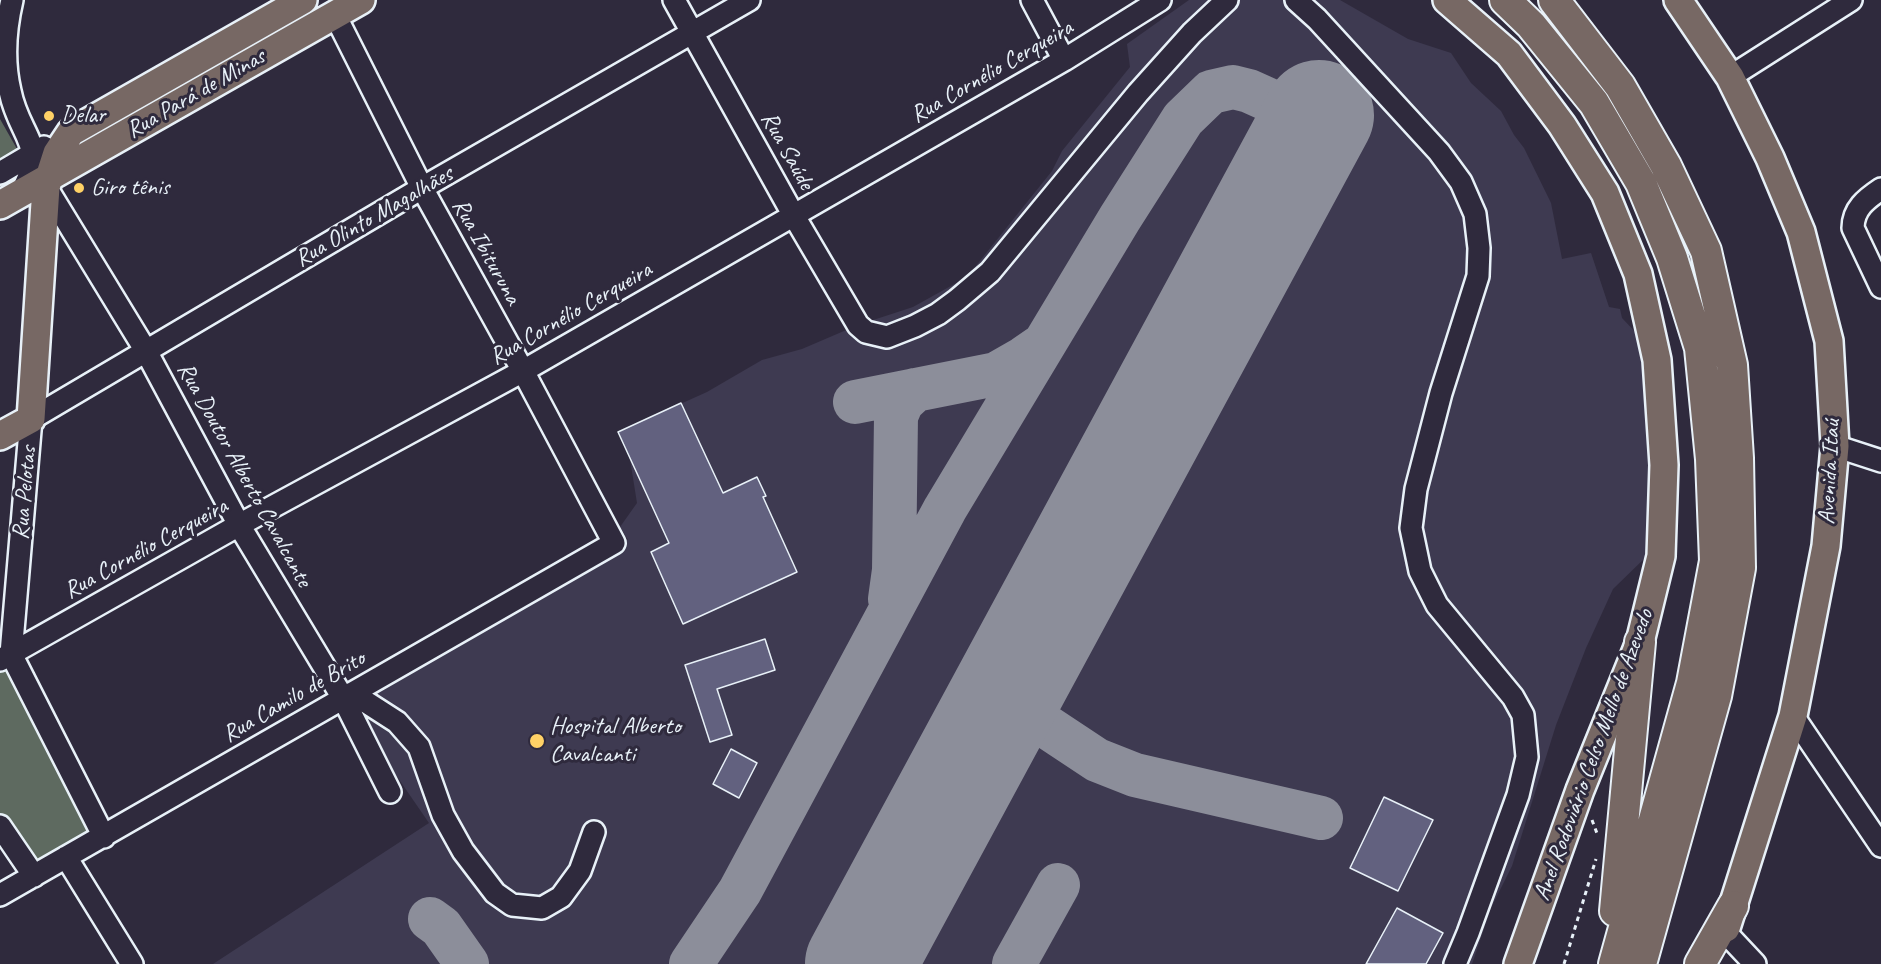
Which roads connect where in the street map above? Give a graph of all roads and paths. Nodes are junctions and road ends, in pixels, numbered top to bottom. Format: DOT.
graph roads {
  1 [pos="12,0"];
  2 [pos="303,0"];
  3 [pos="361,0"];
  4 [pos="674,0"];
  5 [pos="749,0"];
  6 [pos="1032,0"];
  7 [pos="1160,0"];
  8 [pos="1227,0"];
  9 [pos="1296,0"];
  10 [pos="1447,0"];
  11 [pos="1505,0"];
  12 [pos="1554,0"];
  13 [pos="1678,0"];
  14 [pos="1851,0"];
  15 [pos="335,15"];
  16 [pos="693,33"];
  17 [pos="1064,60"];
  18 [pos="1730,77"];
  19 [pos="71,132"];
  20 [pos="34,153"];
  21 [pos="0,172"];
  22 [pos="47,182"];
  23 [pos="422,188"];
  24 [pos="1881,189"];
  25 [pos="10,199"];
  26 [pos="794,216"];
  27 [pos="1881,287"];
  28 [pos="146,351"];
  29 [pos="523,371"];
  30 [pos="31,419"];
  31 [pos="0,436"];
  32 [pos="1835,446"];
  33 [pos="1881,460"];
  34 [pos="239,525"];
  35 [pos="614,543"];
  36 [pos="1640,642"];
  37 [pos="5,657"];
  38 [pos="347,695"];
  39 [pos="1792,716"];
  40 [pos="390,792"];
  41 [pos="0,826"];
  42 [pos="594,832"];
  43 [pos="104,837"];
  44 [pos="1881,846"];
  45 [pos="1598,853"];
  46 [pos="66,857"];
  47 [pos="34,876"];
  48 [pos="0,895"];
  49 [pos="1729,919"];
  50 [pos="132,964"];
  51 [pos="1455,964"];
  52 [pos="1518,964"];
  53 [pos="1564,964"];
  54 [pos="1612,964"];
  55 [pos="1641,964"];
  56 [pos="1700,964"];
  57 [pos="1716,964"];
  58 [pos="1755,964"];
  1 -- 20 [label="street"];
  2 -- 19 [label="main road, Rua Pará de Minas"];
  3 -- 15 [label="main road, Rua Pará de Minas"];
  4 -- 16 [label="street, Rua Saúde"];
  5 -- 16 [label="street, Rua Olinto Magalhães"];
  6 -- 17 [label="street"];
  7 -- 17 [label="street, Rua Cornélio Cerqueira"];
  8 -- 26 [label="street, Rua Saúde"];
  9 -- 51 [label="street"];
  10 -- 36 [label="main road, Anel Rodoviário Celso Mello de Azevedo"];
  11 -- 54 [label="highway"];
  12 -- 55 [label="highway"];
  13 -- 18 [label="main road, Avenida Itaú"];
  14 -- 18 [label="street"];
  15 -- 22 [label="main road, Rua Pará de Minas"];
  15 -- 23 [label="street, Rua Ibituruna"];
  16 -- 23 [label="street, Rua Olinto Magalhães"];
  16 -- 26 [label="street, Rua Saúde"];
  17 -- 26 [label="street, Rua Cornélio Cerqueira"];
  18 -- 32 [label="main road, Avenida Itaú"];
  19 -- 20 [label="street, Rua Pará de Minas"];
  19 -- 22 [label="main road, Rua Pelotas"];
  20 -- 21 [label="street, Rua Pará de Minas"];
  20 -- 25 [label="street"];
  22 -- 25 [label="main road, Rua Pará de Minas"];
  22 -- 28 [label="street, Rua Doutor Alberto Cavalcante"];
  22 -- 30 [label="main road, Rua Pelotas"];
  23 -- 28 [label="street, Rua Olinto Magalhães"];
  23 -- 29 [label="street, Rua Ibituruna"];
  24 -- 27 [label="street"];
  26 -- 29 [label="street, Rua Cornélio Cerqueira"];
  28 -- 30 [label="street, Rua Olinto Magalhães"];
  28 -- 34 [label="street, Rua Doutor Alberto Cavalcante"];
  29 -- 34 [label="street, Rua Cornélio Cerqueira"];
  29 -- 35 [label="street, Rua Ibituruna"];
  30 -- 31 [label="main road, Rua Olinto Magalhães"];
  30 -- 37 [label="street, Rua Pelotas"];
  32 -- 33 [label="street"];
  32 -- 39 [label="main road, Avenida Itaú"];
  34 -- 37 [label="street, Rua Cornélio Cerqueira"];
  34 -- 38 [label="street, Rua Doutor Alberto Cavalcante"];
  35 -- 38 [label="street, Rua Camilo de Brito"];
  36 -- 52 [label="main road, Anel Rodoviário Celso Mello de Azevedo"];
  36 -- 54 [label="highway"];
  37 -- 43 [label="street"];
  38 -- 40 [label="street, Rua Doutor Alberto Cavalcante"];
  38 -- 42 [label="street"];
  38 -- 43 [label="street, Rua Camilo de Brito"];
  39 -- 44 [label="street"];
  39 -- 49 [label="main road, Avenida Itaú"];
  41 -- 47 [label="street"];
  43 -- 46 [label="street, Rua Camilo de Brito"];
  45 -- 53 [label="path"];
  46 -- 47 [label="street, Rua Camilo de Brito"];
  46 -- 50 [label="street"];
  47 -- 48 [label="street, Rua Camilo de Brito"];
  49 -- 56 [label="highway"];
  49 -- 57 [label="main road, Avenida Itaú"];
  49 -- 58 [label="street"];
}
